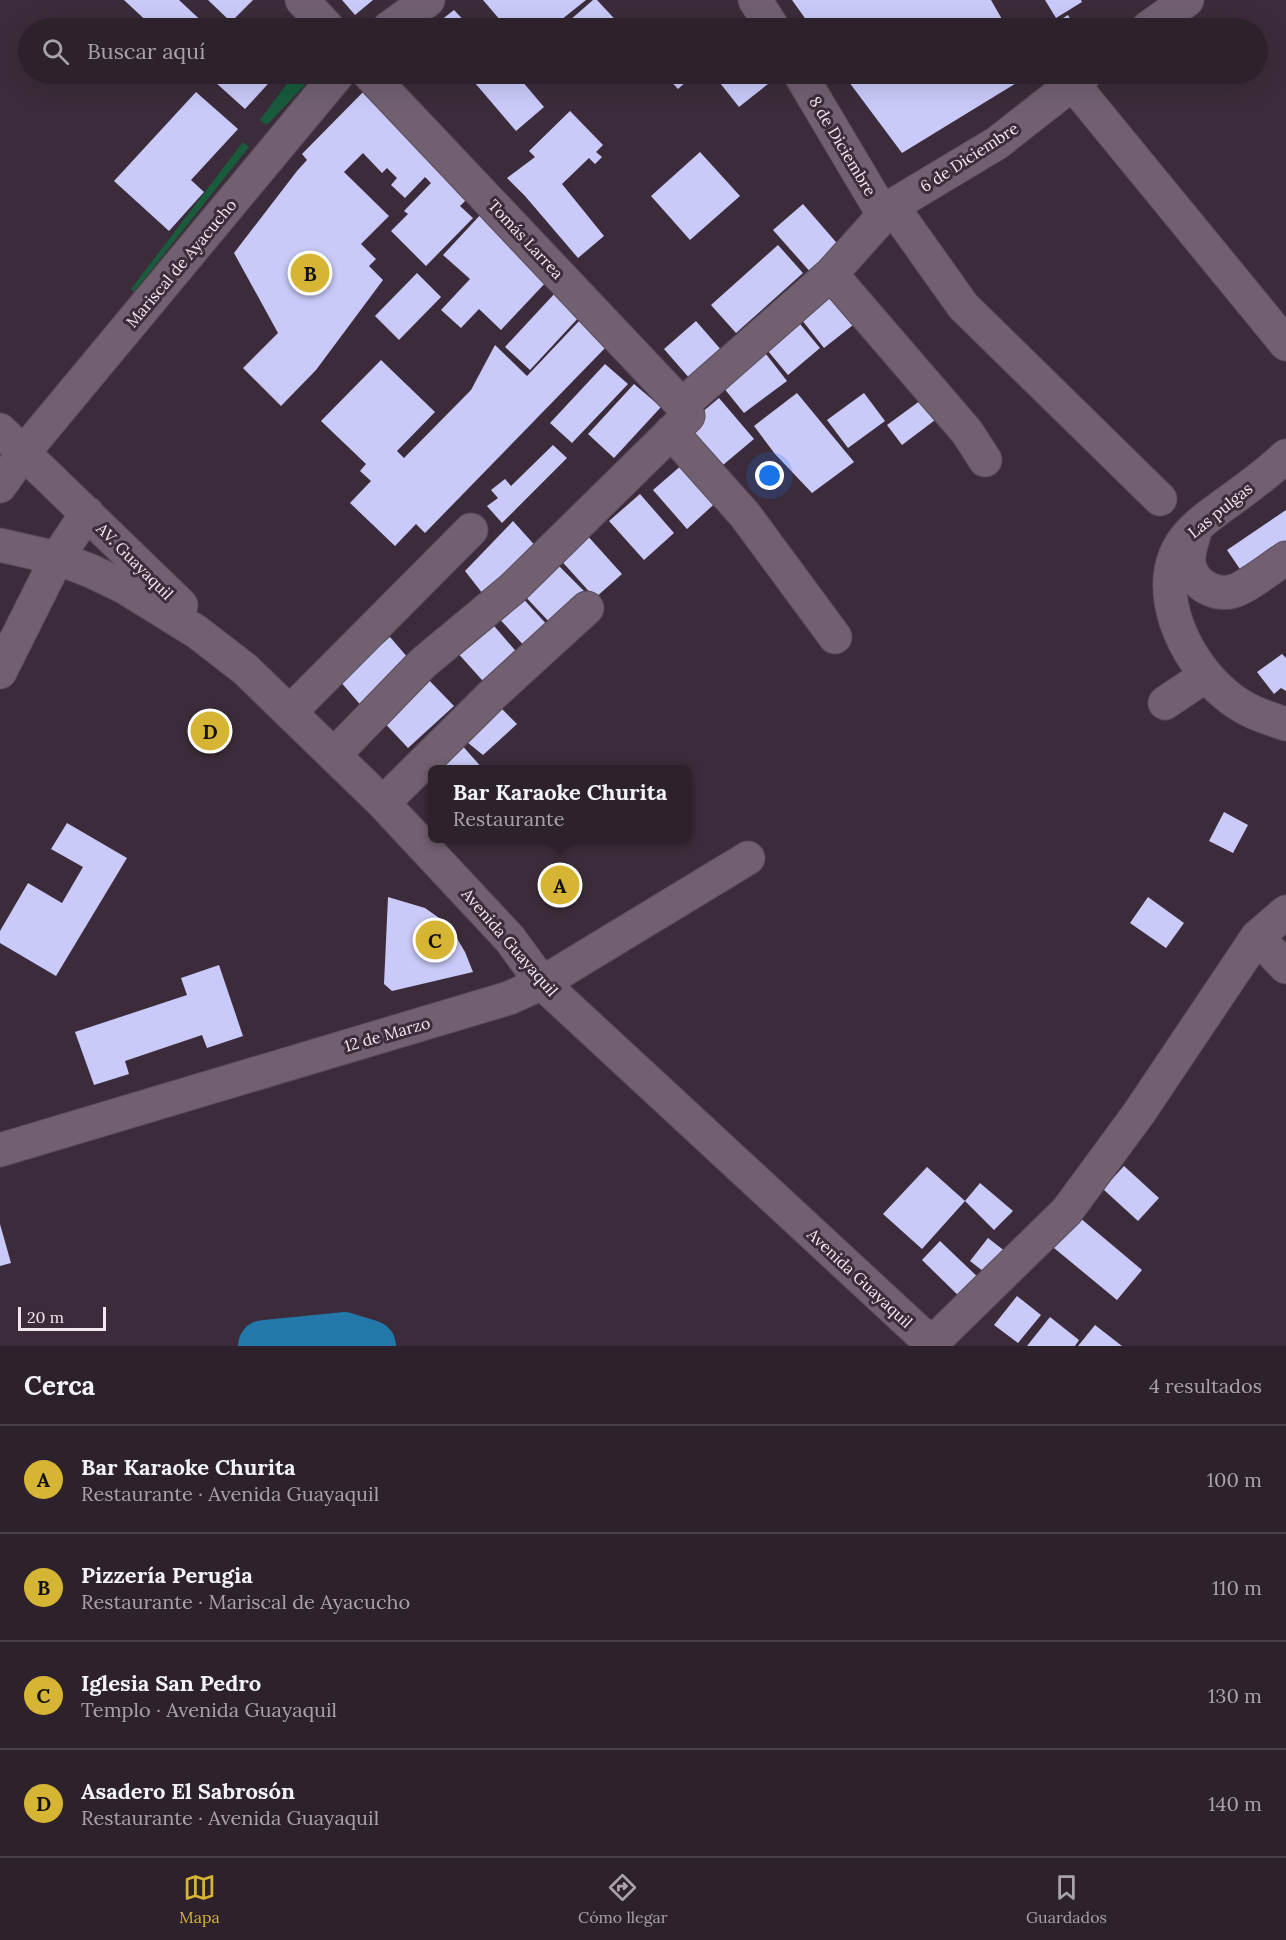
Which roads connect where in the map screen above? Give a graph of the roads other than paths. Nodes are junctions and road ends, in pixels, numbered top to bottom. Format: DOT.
graph roads {
  1 [pos="302,0"];
  2 [pos="428,0"];
  3 [pos="755,0"];
  4 [pos="1187,0"];
  5 [pos="319,18"];
  6 [pos="403,18"];
  7 [pos="767,18"];
  8 [pos="1162,18"];
  9 [pos="330,84"];
  10 [pos="378,84"];
  11 [pos="806,84"];
  12 [pos="1071,84"];
  13 [pos="1084,84"];
  14 [pos="892,206"];
  15 [pos="831,274"];
  16 [pos="1286,344"];
  17 [pos="677,418"];
  18 [pos="0,430"];
  19 [pos="24,452"];
  20 [pos="1286,456"];
  21 [pos="986,460"];
  22 [pos="0,486"];
  23 [pos="1160,499"];
  24 [pos="87,513"];
  25 [pos="1197,525"];
  26 [pos="471,530"];
  27 [pos="0,546"];
  28 [pos="57,558"];
  29 [pos="1286,558"];
  30 [pos="587,608"];
  31 [pos="835,637"];
  32 [pos="246,670"];
  33 [pos="0,672"];
  34 [pos="1205,676"];
  35 [pos="1166,704"];
  36 [pos="290,712"];
  37 [pos="1286,724"];
  38 [pos="334,755"];
  39 [pos="383,803"];
  40 [pos="748,858"];
  41 [pos="1286,912"];
  42 [pos="1257,938"];
  43 [pos="1286,967"];
  44 [pos="542,983"];
  45 [pos="0,1150"];
  46 [pos="933,1345"];
  1 -- 5 [label="street"];
  2 -- 6 [label="street"];
  3 -- 7 [label="street"];
  4 -- 8 [label="street"];
  9 -- 19 [label="street, Mariscal de Ayacucho"];
  10 -- 17 [label="street, Tomás Larrea"];
  11 -- 14 [label="street, 8 de Diciembre"];
  12 -- 14 [label="street, 6 de Diciembre"];
  13 -- 16 [label="street"];
  14 -- 15 [label="street, 6 de Diciembre"];
  14 -- 23 [label="street"];
  15 -- 17 [label="street, 6 de Diciembre"];
  15 -- 21 [label="street"];
  17 -- 31 [label="street, Tomás Larrea"];
  17 -- 38 [label="street, 6 de Diciembre"];
  18 -- 19 [label="street, AV. Guayaquil"];
  19 -- 22 [label="street, Mariscal de Ayacucho"];
  19 -- 24 [label="street, AV. Guayaquil"];
  20 -- 25 [label="street, Las pulgas"];
  24 -- 28 [label="street"];
  24 -- 32 [label="street, AV. Guayaquil"];
  25 -- 29 [label="street"];
  25 -- 34 [label="street, Las pulgas"];
  26 -- 36 [label="street"];
  27 -- 28 [label="street, Avenida Guayaquil"];
  28 -- 32 [label="street, Avenida Guayaquil"];
  28 -- 33 [label="street"];
  30 -- 39 [label="street"];
  32 -- 36 [label="street, Avenida Guayaquil"];
  34 -- 35 [label="street"];
  34 -- 37 [label="street, Las pulgas"];
  36 -- 38 [label="street, Avenida Guayaquil"];
  38 -- 39 [label="street, Avenida Guayaquil"];
  39 -- 44 [label="street, Avenida Guayaquil"];
  40 -- 44 [label="street, 12 de Marzo"];
  41 -- 42 [label="street"];
  42 -- 43 [label="street"];
  42 -- 46 [label="street"];
  44 -- 45 [label="street, 12 de Marzo"];
  44 -- 46 [label="street, Avenida Guayaquil"];
}
